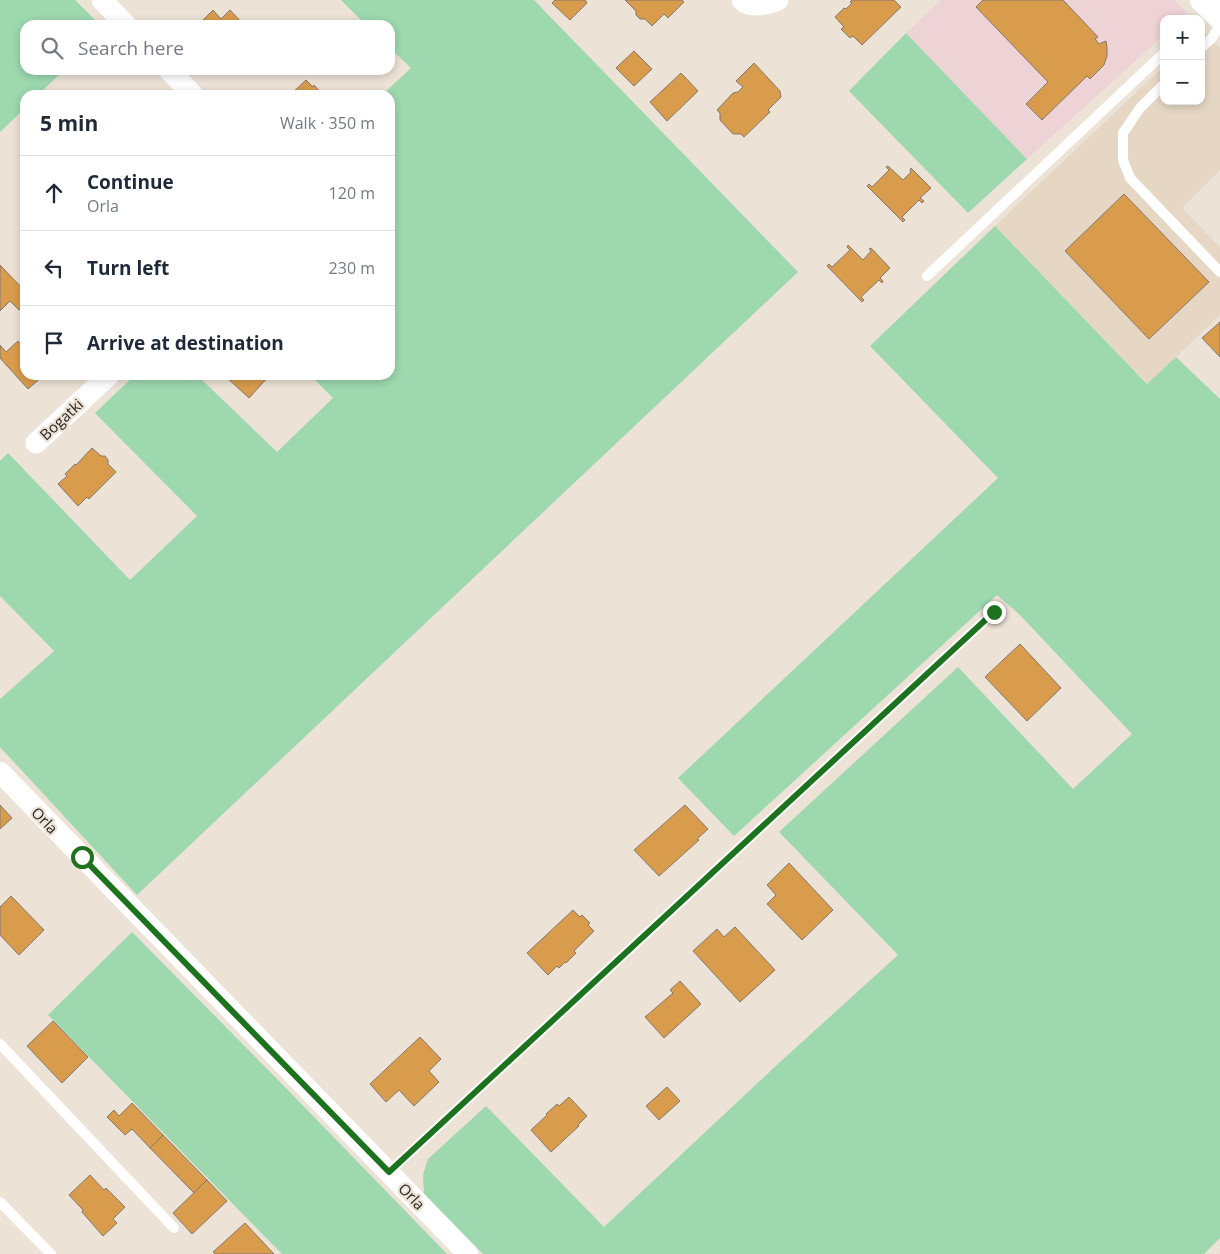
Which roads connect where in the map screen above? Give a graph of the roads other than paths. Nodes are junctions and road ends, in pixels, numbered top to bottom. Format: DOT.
graph roads {
  1 [pos="102,0"];
  2 [pos="742,0"];
  3 [pos="778,0"];
  4 [pos="1212,13"];
  5 [pos="121,20"];
  6 [pos="1205,44"];
  7 [pos="1160,57"];
  8 [pos="174,75"];
  9 [pos="1160,88"];
  10 [pos="188,90"];
  11 [pos="1220,272"];
  12 [pos="927,276"];
  13 [pos="104,380"];
  14 [pos="36,443"];
  15 [pos="994,612"];
  16 [pos="0,772"];
  17 [pos="0,1044"];
  18 [pos="389,1172"];
  19 [pos="0,1202"];
  20 [pos="174,1228"];
  21 [pos="51,1254"];
  22 [pos="468,1254"];
  1 -- 5 [label="street"];
  2 -- 3 [label="street"];
  4 -- 6 [label="lane"];
  7 -- 12 [label="lane"];
  8 -- 10 [label="street"];
  9 -- 11 [label="lane"];
  13 -- 14 [label="street, Bogatki"];
  15 -- 18 [label="lane"];
  16 -- 18 [label="street, Orla"];
  17 -- 20 [label="lane"];
  18 -- 22 [label="street, Orla"];
  19 -- 21 [label="lane"];
}
